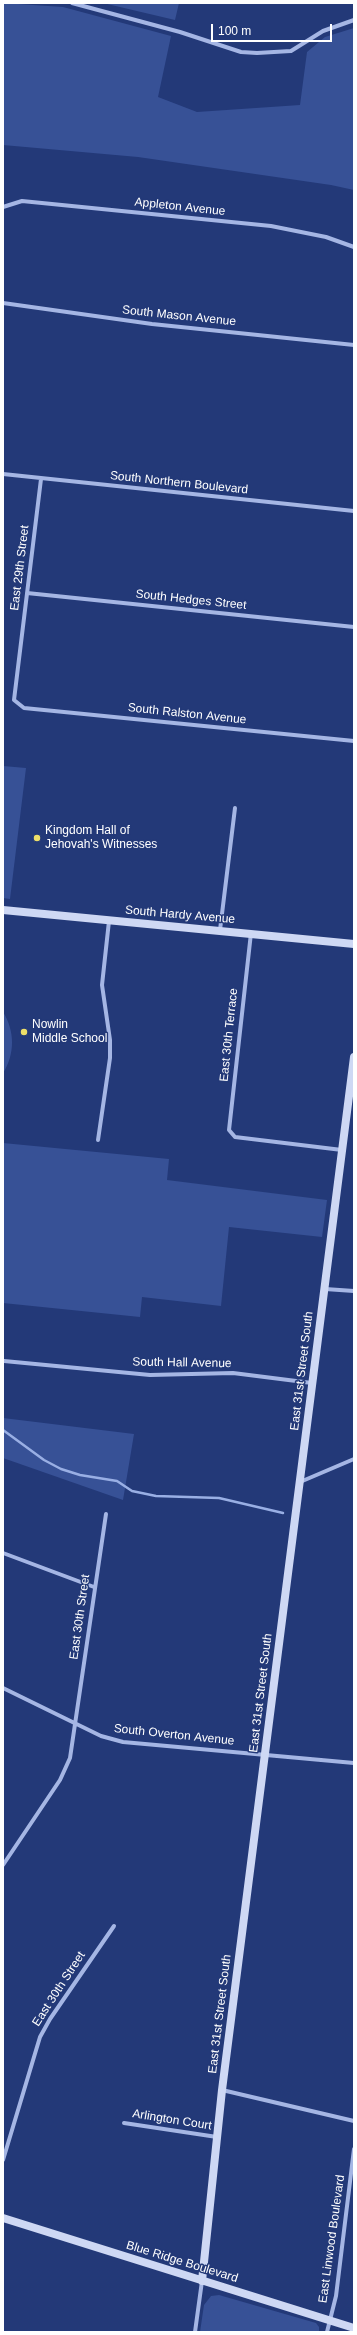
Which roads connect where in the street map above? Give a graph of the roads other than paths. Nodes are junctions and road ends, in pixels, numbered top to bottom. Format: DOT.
graph roads {
  1 [pos="72,3"];
  2 [pos="354,20"];
  3 [pos="3,207"];
  4 [pos="354,247"];
  5 [pos="3,303"];
  6 [pos="354,345"];
  7 [pos="3,474"];
  8 [pos="41,480"];
  9 [pos="354,511"];
  10 [pos="26,593"];
  11 [pos="354,627"];
  12 [pos="19,705"];
  13 [pos="354,742"];
  14 [pos="235,808"];
  15 [pos="3,910"];
  16 [pos="109,921"];
  17 [pos="220,930"];
  18 [pos="251,933"];
  19 [pos="354,944"];
  20 [pos="354,1057"];
  21 [pos="98,1140"];
  22 [pos="342,1150"];
  23 [pos="324,1288"];
  24 [pos="354,1291"];
  25 [pos="4,1361"];
  26 [pos="312,1383"];
  27 [pos="354,1459"];
  28 [pos="300,1482"];
  29 [pos="106,1514"];
  30 [pos="3,1553"];
  31 [pos="94,1587"];
  32 [pos="3,1688"];
  33 [pos="76,1724"];
  34 [pos="265,1754"];
  35 [pos="354,1763"];
  36 [pos="3,1865"];
  37 [pos="114,1926"];
  38 [pos="222,2090"];
  39 [pos="354,2121"];
  40 [pos="124,2122"];
  41 [pos="217,2137"];
  42 [pos="354,2149"];
  43 [pos="3,2160"];
  44 [pos="3,2218"];
  45 [pos="202,2281"];
  46 [pos="330,2320"];
  47 [pos="354,2328"];
  48 [pos="195,2332"];
  49 [pos="327,2332"];
  1 -- 2 [label="street"];
  3 -- 4 [label="street, Appleton Avenue"];
  5 -- 6 [label="street, South Mason Avenue"];
  7 -- 8 [label="street, South Northern Boulevard"];
  8 -- 9 [label="street, South Northern Boulevard"];
  8 -- 10 [label="street, East 29th Street"];
  10 -- 11 [label="street, South Hedges Street"];
  10 -- 12 [label="street, East 29th Street"];
  12 -- 13 [label="street, South Ralston Avenue"];
  14 -- 17 [label="street"];
  15 -- 16 [label="street, South Hardy Avenue"];
  16 -- 17 [label="street, South Hardy Avenue"];
  16 -- 21 [label="street"];
  17 -- 18 [label="street, South Hardy Avenue"];
  18 -- 19 [label="street, South Hardy Avenue"];
  18 -- 22 [label="street, East 30th Terrace"];
  20 -- 22 [label="street, East 31st Street South"];
  22 -- 23 [label="street, East 31st Street South"];
  23 -- 24 [label="street"];
  23 -- 26 [label="street, East 31st Street South"];
  25 -- 26 [label="street, South Hall Avenue"];
  26 -- 28 [label="street, East 31st Street South"];
  27 -- 28 [label="street"];
  28 -- 34 [label="street, East 31st Street South"];
  29 -- 31 [label="street, East 30th Street"];
  30 -- 31 [label="street"];
  31 -- 33 [label="street, East 30th Street"];
  32 -- 33 [label="street, South Overton Avenue"];
  33 -- 34 [label="street, South Overton Avenue"];
  33 -- 36 [label="street, East 30th Street"];
  34 -- 35 [label="street, South Overton Avenue"];
  34 -- 38 [label="street, East 31st Street South"];
  37 -- 43 [label="street, East 30th Street"];
  38 -- 39 [label="street"];
  38 -- 41 [label="street, East 31st Street South"];
  40 -- 41 [label="street, Arlington Court"];
  41 -- 45 [label="street, East 31st Street South"];
  42 -- 46 [label="street, East Linwood Boulevard"];
  44 -- 45 [label="street, Blue Ridge Boulevard"];
  45 -- 46 [label="street, Blue Ridge Boulevard"];
  45 -- 48 [label="street, East 31st Street South"];
  46 -- 47 [label="street, Blue Ridge Boulevard"];
  46 -- 49 [label="street, East Linwood Boulevard"];
}
